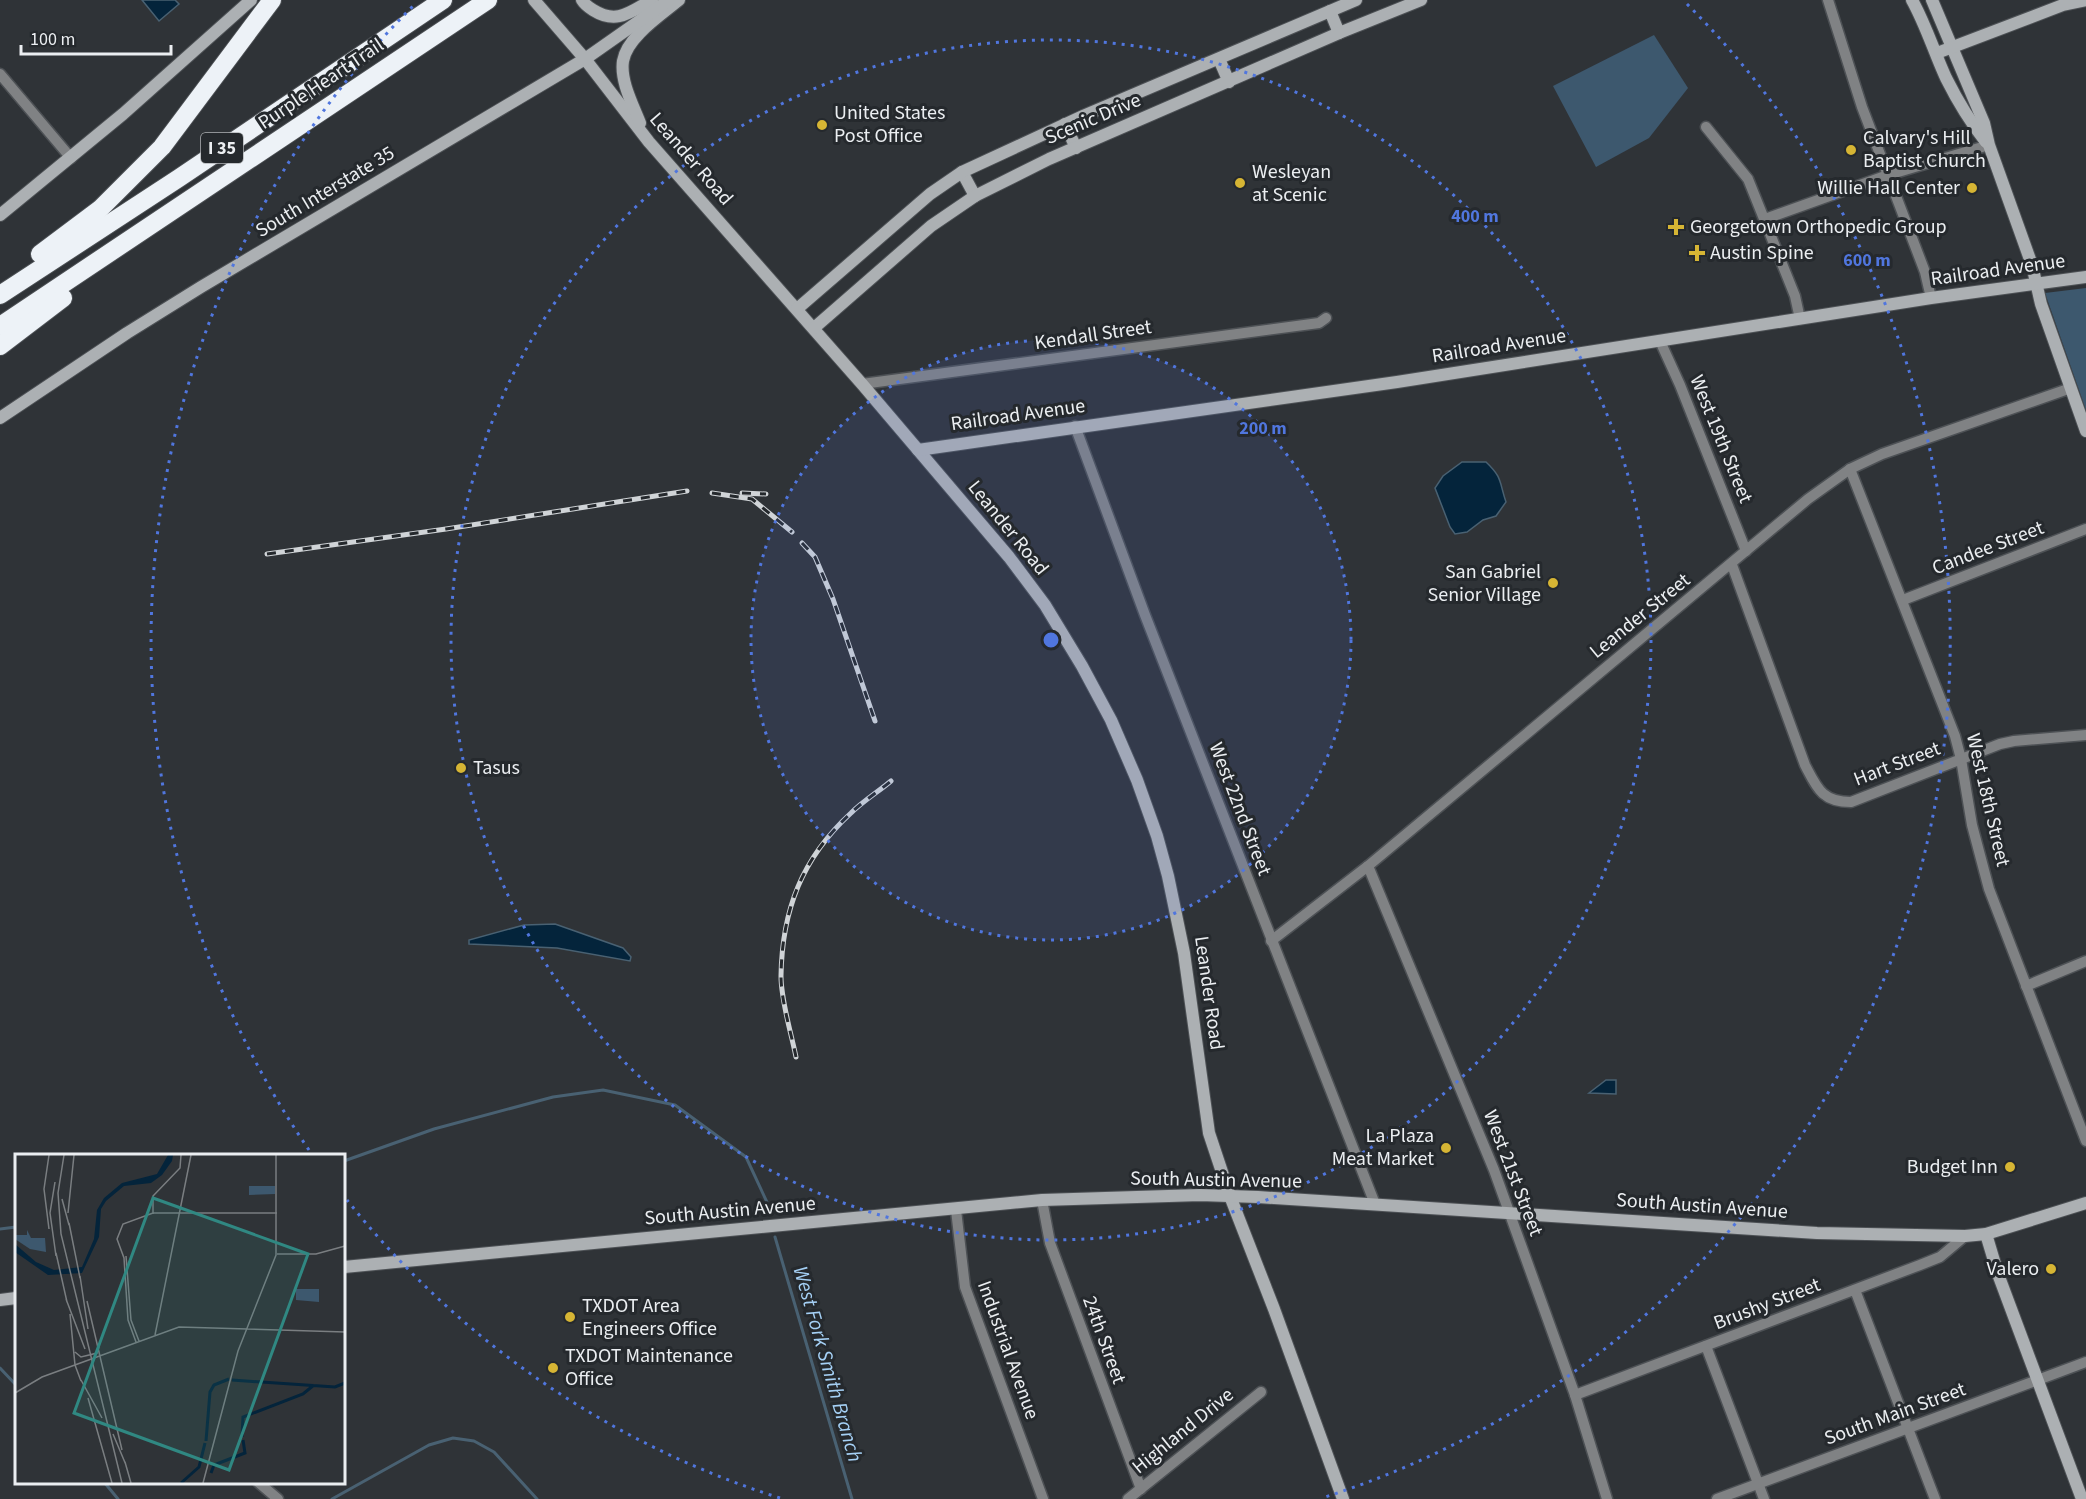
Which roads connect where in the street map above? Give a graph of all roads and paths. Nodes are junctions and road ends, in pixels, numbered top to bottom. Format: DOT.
graph roads {
  1 [pos="251,0"];
  2 [pos="272,0"];
  3 [pos="430,0"];
  4 [pos="443,0"];
  5 [pos="488,0"];
  6 [pos="534,0"];
  7 [pos="652,0"];
  8 [pos="669,0"];
  9 [pos="679,0"];
  10 [pos="1356,0"];
  11 [pos="1421,0"];
  12 [pos="1828,0"];
  13 [pos="1912,0"];
  14 [pos="1932,0"];
  15 [pos="2086,0"];
  16 [pos="583,2"];
  17 [pos="1330,11"];
  18 [pos="1339,33"];
  19 [pos="376,44"];
  20 [pos="1953,46"];
  21 [pos="1937,53"];
  22 [pos="585,59"];
  23 [pos="1219,59"];
  24 [pos="0,74"];
  25 [pos="1229,82"];
  26 [pos="326,108"];
  27 [pos="1065,124"];
  28 [pos="1706,127"];
  29 [pos="644,136"];
  30 [pos="1989,145"];
  31 [pos="1076,148"];
  32 [pos="71,158"];
  33 [pos="962,172"];
  34 [pos="1888,175"];
  35 [pos="975,196"];
  36 [pos="0,215"];
  37 [pos="1765,219"];
  38 [pos="2086,277"];
  39 [pos="0,282"];
  40 [pos="2037,284"];
  41 [pos="0,295"];
  42 [pos="1931,298"];
  43 [pos="797,309"];
  44 [pos="1326,318"];
  45 [pos="1800,319"];
  46 [pos="0,326"];
  47 [pos="814,328"];
  48 [pos="1660,341"];
  49 [pos="0,346"];
  50 [pos="862,384"];
  51 [pos="2071,388"];
  52 [pos="0,418"];
  53 [pos="1075,426"];
  54 [pos="2086,430"];
  55 [pos="918,450"];
  56 [pos="1850,469"];
  57 [pos="2086,529"];
  58 [pos="1746,552"];
  59 [pos="1732,565"];
  60 [pos="1903,600"];
  61 [pos="2086,735"];
  62 [pos="1961,759"];
  63 [pos="1368,866"];
  64 [pos="1271,941"];
  65 [pos="2086,962"];
  66 [pos="2026,986"];
  67 [pos="2086,1141"];
  68 [pos="1230,1196"];
  69 [pos="1042,1200"];
  70 [pos="2086,1203"];
  71 [pos="1375,1204"];
  72 [pos="956,1210"];
  73 [pos="1511,1213"];
  74 [pos="1986,1234"];
  75 [pos="1965,1236"];
  76 [pos="345,1267"];
  77 [pos="1855,1290"];
  78 [pos="15,1298"];
  79 [pos="0,1300"];
  80 [pos="1706,1346"];
  81 [pos="2086,1362"];
  82 [pos="2037,1380"];
  83 [pos="1261,1392"];
  84 [pos="1575,1395"];
  85 [pos="1908,1428"];
  86 [pos="1758,1483"];
  87 [pos="260,1484"];
  88 [pos="1141,1489"];
  89 [pos="278,1499"];
  90 [pos="1043,1499"];
  91 [pos="1128,1499"];
  92 [pos="1343,1499"];
  93 [pos="1607,1499"];
  94 [pos="1717,1499"];
  95 [pos="1764,1499"];
  96 [pos="1935,1499"];
  97 [pos="2082,1499"];
  1 -- 32 [label="main road"];
  2 -- 39 [label="highway"];
  3 -- 19 [label="highway"];
  4 -- 19 [label="highway, Purple Heart Trail / I 35"];
  5 -- 26 [label="highway, Purple Heart Trail / I 35"];
  6 -- 22 [label="main road, Leander Road"];
  7 -- 16 [label="main road"];
  8 -- 22 [label="main road, South Interstate 35"];
  9 -- 29 [label="main road"];
  10 -- 17 [label="main road, Scenic Drive"];
  11 -- 18 [label="main road, Scenic Drive"];
  12 -- 34 [label="street"];
  13 -- 21 [label="main road"];
  14 -- 20 [label="main road"];
  15 -- 20 [label="main road"];
  17 -- 18 [label="main road"];
  17 -- 23 [label="main road, Scenic Drive"];
  18 -- 25 [label="main road, Scenic Drive"];
  19 -- 41 [label="highway, Purple Heart Trail / I 35"];
  20 -- 21 [label="main road"];
  20 -- 30 [label="main road"];
  21 -- 30 [label="main road"];
  22 -- 29 [label="main road, Leander Road"];
  22 -- 52 [label="main road, South Interstate 35"];
  23 -- 25 [label="main road"];
  23 -- 27 [label="main road, Scenic Drive"];
  24 -- 32 [label="street"];
  25 -- 31 [label="main road, Scenic Drive"];
  26 -- 46 [label="highway, Purple Heart Trail / I 35"];
  26 -- 49 [label="highway"];
  27 -- 31 [label="main road"];
  27 -- 33 [label="main road, Scenic Drive"];
  28 -- 37 [label="street"];
  29 -- 43 [label="main road, Leander Road"];
  30 -- 34 [label="street"];
  30 -- 40 [label="main road"];
  31 -- 35 [label="main road, Scenic Drive"];
  32 -- 36 [label="main road"];
  33 -- 35 [label="main road"];
  33 -- 43 [label="main road, Scenic Drive"];
  34 -- 37 [label="street"];
  34 -- 42 [label="street"];
  35 -- 47 [label="main road, Scenic Drive"];
  37 -- 45 [label="street"];
  38 -- 40 [label="main road, Railroad Avenue"];
  40 -- 42 [label="main road, Railroad Avenue"];
  40 -- 51 [label="main road"];
  42 -- 45 [label="main road, Railroad Avenue"];
  43 -- 47 [label="main road, Leander Road"];
  44 -- 50 [label="street, Kendall Street"];
  45 -- 48 [label="main road, Railroad Avenue"];
  47 -- 50 [label="main road, Leander Road"];
  48 -- 53 [label="main road, Railroad Avenue"];
  48 -- 58 [label="street, West 19th Street"];
  50 -- 55 [label="main road, Leander Road"];
  51 -- 54 [label="main road"];
  51 -- 56 [label="street, Leander Street"];
  53 -- 55 [label="main road, Railroad Avenue"];
  53 -- 64 [label="street, West 22nd Street"];
  55 -- 68 [label="main road, Leander Road"];
  56 -- 58 [label="street, Leander Street"];
  56 -- 60 [label="street, West 18th Street"];
  57 -- 60 [label="street, Candee Street"];
  58 -- 59 [label="street, Leander Street"];
  59 -- 62 [label="street, Hart Street"];
  59 -- 63 [label="street, Leander Street"];
  60 -- 62 [label="street, West 18th Street"];
  61 -- 62 [label="street, Hart Street"];
  62 -- 66 [label="street, West 18th Street"];
  63 -- 64 [label="street, Leander Street"];
  63 -- 73 [label="street, West 21st Street"];
  64 -- 71 [label="street, West 22nd Street"];
  65 -- 66 [label="street"];
  66 -- 67 [label="street, West 18th Street"];
  68 -- 69 [label="main road, South Austin Avenue"];
  68 -- 71 [label="main road, South Austin Avenue"];
  68 -- 92 [label="main road, Leander Road"];
  69 -- 72 [label="main road, South Austin Avenue"];
  69 -- 88 [label="street, 24th Street"];
  70 -- 74 [label="main road, South Austin Avenue"];
  71 -- 73 [label="main road, South Austin Avenue"];
  72 -- 76 [label="main road, South Austin Avenue"];
  72 -- 90 [label="street, Industrial Avenue"];
  73 -- 75 [label="main road, South Austin Avenue"];
  73 -- 84 [label="street, West 21st Street"];
  74 -- 75 [label="main road, South Austin Avenue"];
  74 -- 82 [label="main road"];
  75 -- 77 [label="street, Brushy Street"];
  77 -- 80 [label="street, Brushy Street"];
  77 -- 85 [label="street"];
  78 -- 79 [label="main road"];
  80 -- 84 [label="street, Brushy Street"];
  80 -- 86 [label="street"];
  81 -- 82 [label="street, South Main Street"];
  82 -- 85 [label="street, South Main Street"];
  82 -- 97 [label="main road"];
  83 -- 88 [label="street, Highland Drive"];
  84 -- 93 [label="street, West 21st Street"];
  85 -- 86 [label="street, South Main Street"];
  85 -- 96 [label="street"];
  86 -- 94 [label="street, South Main Street"];
  86 -- 95 [label="street"];
  87 -- 89 [label="street"];
  88 -- 91 [label="street, Highland Drive"];
}
